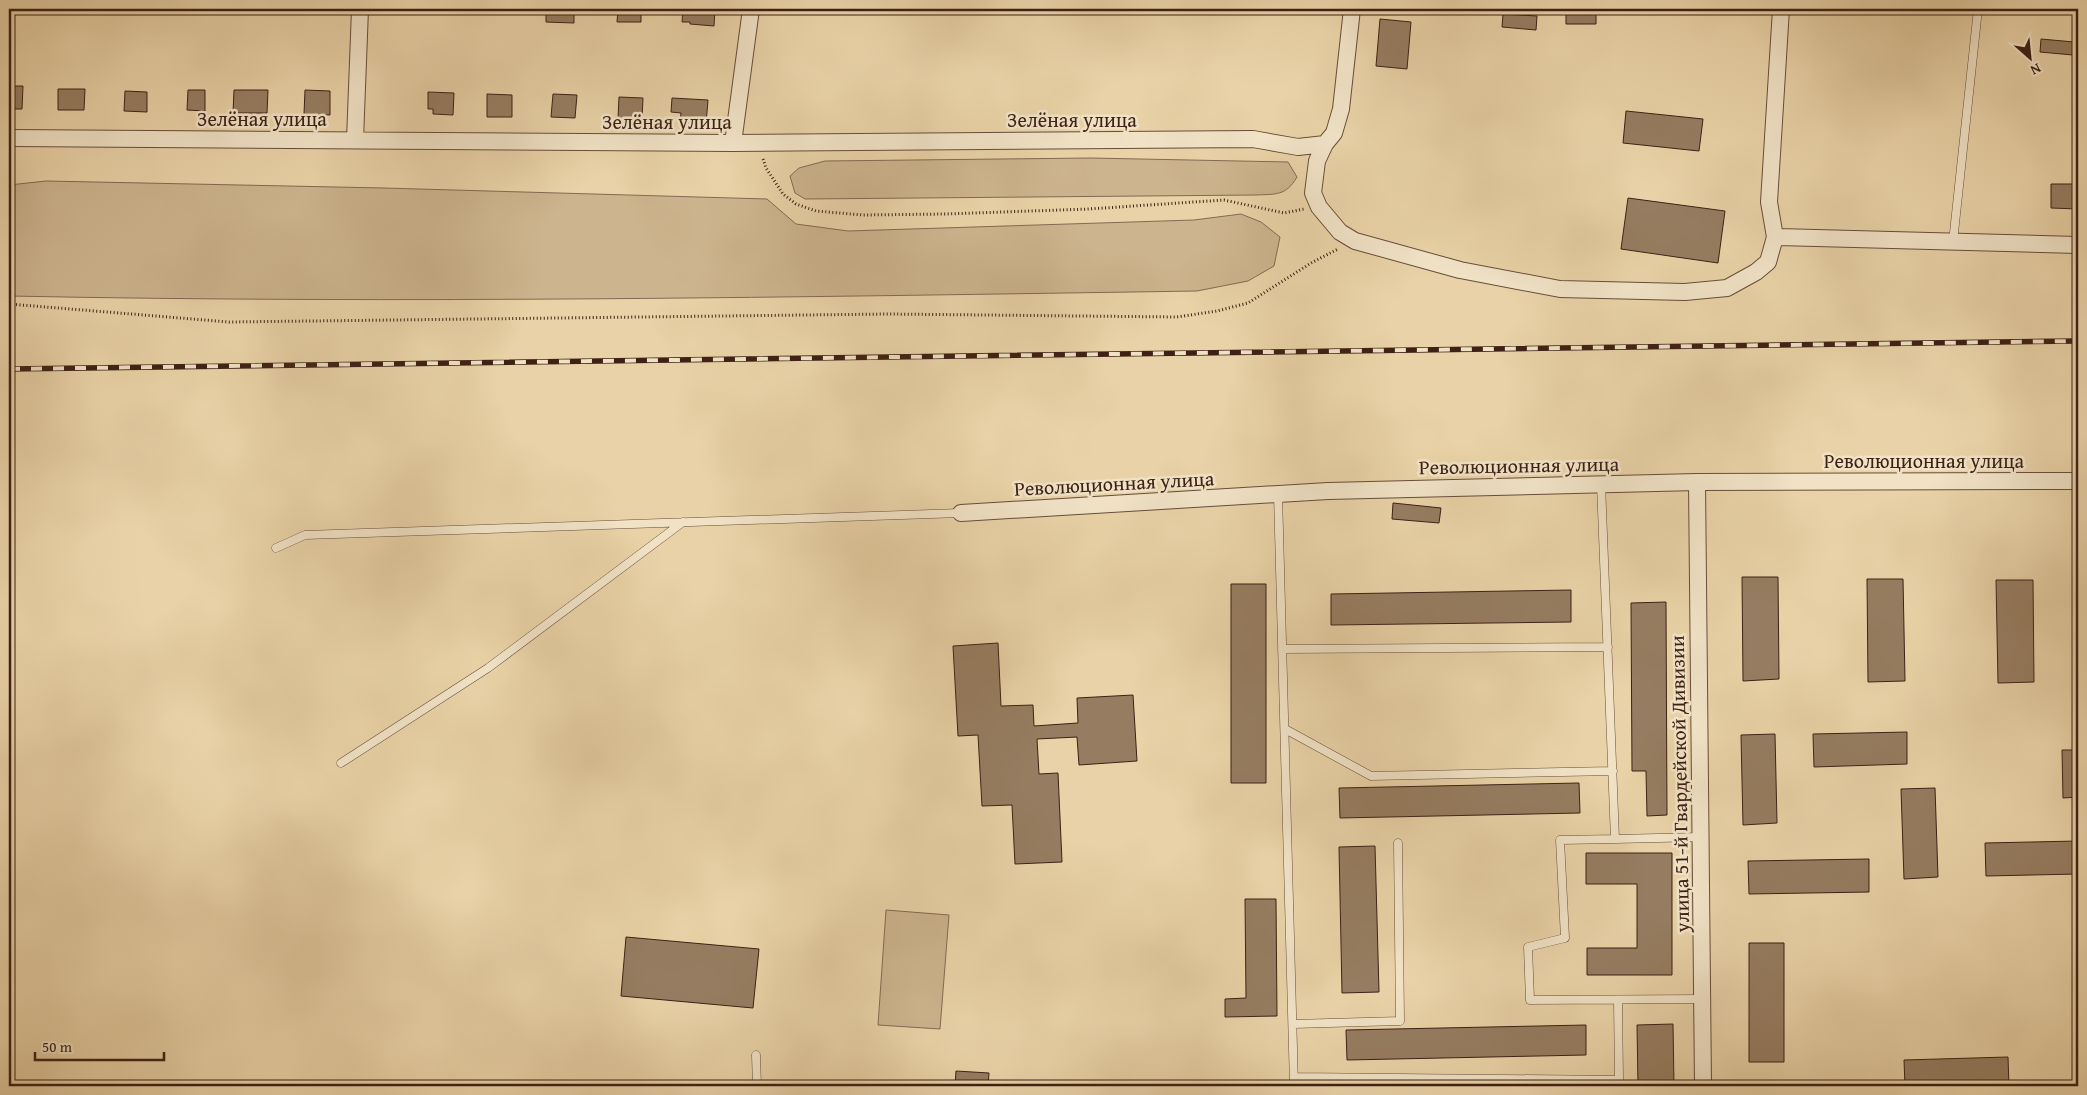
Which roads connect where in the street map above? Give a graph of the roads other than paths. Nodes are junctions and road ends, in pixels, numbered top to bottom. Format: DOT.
graph roads {
  1 [pos="360,9"];
  2 [pos="751,9"];
  3 [pos="1352,9"];
  4 [pos="1781,9"];
  5 [pos="1978,9"];
  6 [pos="9,138"];
  7 [pos="355,140"];
  8 [pos="733,143"];
  9 [pos="1325,144"];
  10 [pos="1775,237"];
  11 [pos="1953,242"];
  12 [pos="2078,245"];
  13 [pos="2078,481"];
  14 [pos="1698,482"];
  15 [pos="1601,484"];
  16 [pos="1278,494"];
  17 [pos="961,513"];
  18 [pos="684,522"];
  19 [pos="276,548"];
  20 [pos="1608,647"];
  21 [pos="1282,650"];
  22 [pos="1285,729"];
  23 [pos="341,763"];
  24 [pos="1613,771"];
  25 [pos="1701,837"];
  26 [pos="1615,839"];
  27 [pos="1398,843"];
  28 [pos="1702,999"];
  29 [pos="1618,1000"];
  30 [pos="1293,1024"];
  31 [pos="756,1056"];
  32 [pos="1294,1077"];
  33 [pos="1619,1083"];
  34 [pos="757,1086"];
  35 [pos="1294,1086"];
  36 [pos="1703,1086"];
  1 -- 7 [label="street"];
  2 -- 8 [label="street"];
  3 -- 9 [label="street"];
  4 -- 10 [label="street"];
  5 -- 11 [label="lane"];
  6 -- 7 [label="street, Зелёная улица"];
  7 -- 8 [label="street, Зелёная улица"];
  8 -- 9 [label="street, Зелёная улица"];
  9 -- 10 [label="street"];
  10 -- 11 [label="street"];
  11 -- 12 [label="street"];
  13 -- 14 [label="street, Революционная улица"];
  14 -- 15 [label="street, Революционная улица"];
  14 -- 25 [label="street, улица 51-й Гвардейской Дивизии"];
  15 -- 16 [label="street, Революционная улица"];
  15 -- 20 [label="lane"];
  16 -- 17 [label="street, Революционная улица"];
  16 -- 21 [label="lane"];
  17 -- 18 [label="lane"];
  18 -- 19 [label="lane"];
  18 -- 23 [label="lane"];
  20 -- 21 [label="lane"];
  20 -- 24 [label="lane"];
  21 -- 22 [label="lane"];
  22 -- 24 [label="lane"];
  22 -- 30 [label="lane"];
  24 -- 26 [label="lane"];
  25 -- 26 [label="lane"];
  25 -- 28 [label="street, улица 51-й Гвардейской Дивизии"];
  26 -- 29 [label="lane"];
  27 -- 30 [label="lane"];
  28 -- 29 [label="lane"];
  28 -- 36 [label="street, улица 51-й Гвардейской Дивизии"];
  29 -- 33 [label="lane"];
  30 -- 32 [label="lane"];
  31 -- 34 [label="lane"];
  32 -- 33 [label="lane"];
  32 -- 35 [label="lane"];
}
